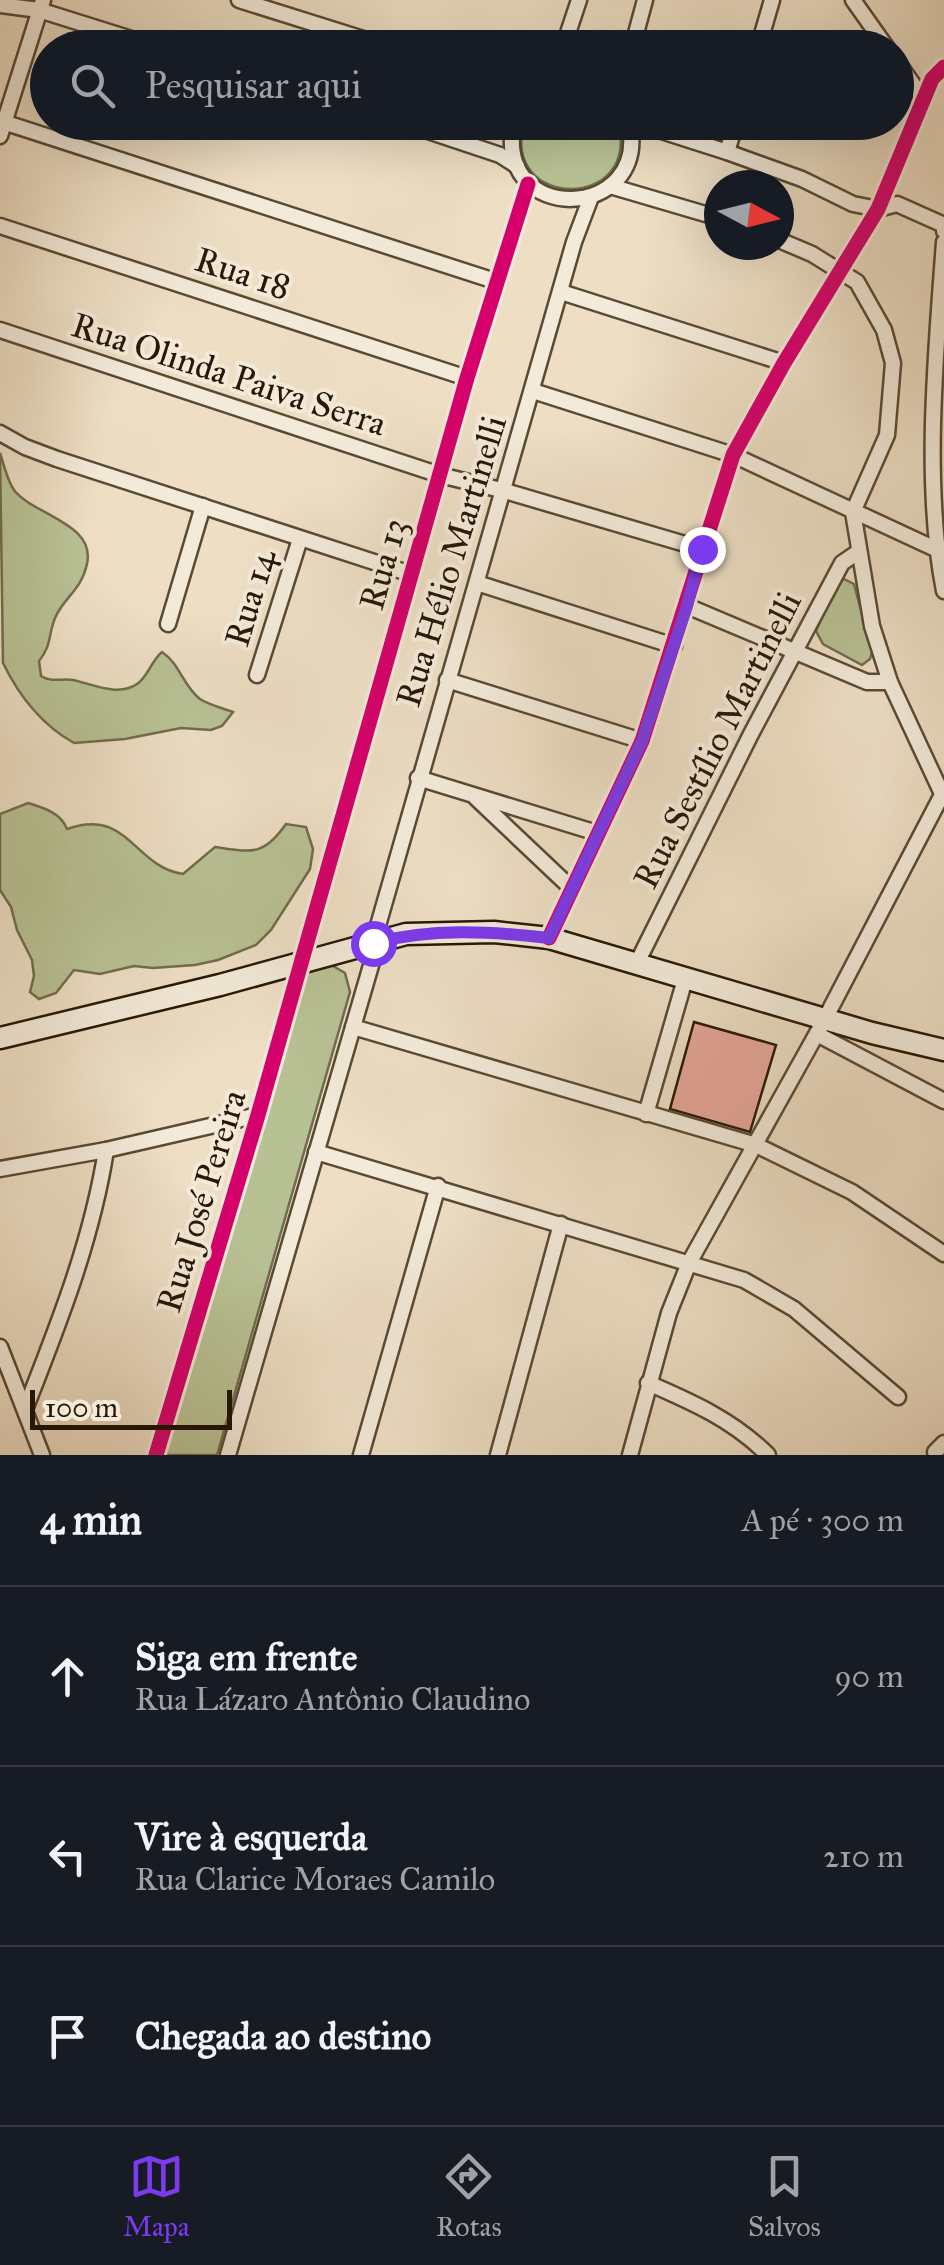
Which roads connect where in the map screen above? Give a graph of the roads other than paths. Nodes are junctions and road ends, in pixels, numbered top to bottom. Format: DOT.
graph roads {
  1 [pos="239,0"];
  2 [pos="579,0"];
  3 [pos="646,0"];
  4 [pos="772,0"];
  5 [pos="853,0"];
  6 [pos="0,5"];
  7 [pos="41,5"];
  8 [pos="33,30"];
  9 [pos="110,30"];
  10 [pos="335,30"];
  11 [pos="569,30"];
  12 [pos="637,30"];
  13 [pos="763,30"];
  14 [pos="875,30"];
  15 [pos="30,39"];
  16 [pos="944,67"];
  17 [pos="914,87"];
  18 [pos="924,100"];
  19 [pos="914,124"];
  20 [pos="2,126"];
  21 [pos="30,135"];
  22 [pos="47,140"];
  23 [pos="457,140"];
  24 [pos="512,140"];
  25 [pos="629,140"];
  26 [pos="689,140"];
  27 [pos="730,140"];
  28 [pos="907,140"];
  29 [pos="726,152"];
  30 [pos="517,166"];
  31 [pos="528,184"];
  32 [pos="610,186"];
  33 [pos="591,197"];
  34 [pos="878,209"];
  35 [pos="704,214"];
  36 [pos="0,226"];
  37 [pos="944,227"];
  38 [pos="944,242"];
  39 [pos="794,248"];
  40 [pos="840,271"];
  41 [pos="498,282"];
  42 [pos="561,292"];
  43 [pos="0,330"];
  44 [pos="784,362"];
  45 [pos="468,378"];
  46 [pos="940,390"];
  47 [pos="533,391"];
  48 [pos="0,432"];
  49 [pos="733,454"];
  50 [pos="440,475"];
  51 [pos="504,490"];
  52 [pos="203,506"];
  53 [pos="852,512"];
  54 [pos="300,539"];
  55 [pos="702,549"];
  56 [pos="940,551"];
  57 [pos="858,552"];
  58 [pos="411,574"];
  59 [pos="477,583"];
  60 [pos="944,591"];
  61 [pos="687,606"];
  62 [pos="168,624"];
  63 [pos="674,646"];
  64 [pos="797,651"];
  65 [pos="257,675"];
  66 [pos="447,680"];
  67 [pos="890,682"];
  68 [pos="642,741"];
  69 [pos="418,778"];
  70 [pos="472,794"];
  71 [pos="943,794"];
  72 [pos="597,833"];
  73 [pos="570,888"];
  74 [pos="549,938"];
  75 [pos="373,943"];
  76 [pos="637,962"];
  77 [pos="302,963"];
  78 [pos="686,976"];
  79 [pos="822,1026"];
  80 [pos="353,1027"];
  81 [pos="0,1038"];
  82 [pos="944,1050"];
  83 [pos="944,1101"];
  84 [pos="646,1114"];
  85 [pos="258,1115"];
  86 [pos="756,1145"];
  87 [pos="106,1150"];
  88 [pos="316,1152"];
  89 [pos="0,1169"];
  90 [pos="438,1186"];
  91 [pos="561,1224"];
  92 [pos="944,1254"];
  93 [pos="690,1263"];
  94 [pos="0,1347"];
  95 [pos="648,1382"];
  96 [pos="898,1397"];
  97 [pos="26,1408"];
  98 [pos="42,1455"];
  99 [pos="156,1455"];
  100 [pos="228,1455"];
  101 [pos="360,1455"];
  102 [pos="498,1455"];
  103 [pos="630,1455"];
  104 [pos="768,1455"];
  1 -- 10 [label="street"];
  2 -- 11 [label="street"];
  3 -- 12 [label="street"];
  4 -- 13 [label="street"];
  5 -- 14 [label="street"];
  6 -- 7 [label="street"];
  7 -- 8 [label="street"];
  7 -- 9 [label="street"];
  15 -- 20 [label="street"];
  16 -- 18 [label="street"];
  17 -- 18 [label="street"];
  18 -- 19 [label="street"];
  20 -- 21 [label="street"];
  22 -- 41 [label="street"];
  23 -- 30 [label="street"];
  24 -- 30 [label="street"];
  25 -- 32 [label="street"];
  26 -- 29 [label="street"];
  27 -- 29 [label="street"];
  28 -- 34 [label="street"];
  29 -- 34 [label="street"];
  30 -- 31 [label="street"];
  31 -- 33 [label="street"];
  31 -- 41 [label="street, Rua 13"];
  32 -- 33 [label="street"];
  32 -- 35 [label="street"];
  33 -- 42 [label="street, Rua Hélio Martinelli"];
  34 -- 37 [label="street"];
  34 -- 40 [label="street"];
  36 -- 45 [label="street, Rua 18"];
  38 -- 46 [label="street"];
  39 -- 40 [label="street"];
  40 -- 44 [label="street"];
  40 -- 53 [label="street"];
  41 -- 45 [label="street, Rua 13"];
  42 -- 44 [label="street"];
  42 -- 47 [label="street, Rua Hélio Martinelli"];
  43 -- 50 [label="street, Rua Olinda Paiva Serra"];
  44 -- 49 [label="street"];
  45 -- 50 [label="street, Rua 13"];
  46 -- 56 [label="street"];
  47 -- 49 [label="street"];
  47 -- 51 [label="street, Rua Hélio Martinelli"];
  48 -- 52 [label="street"];
  49 -- 53 [label="street"];
  49 -- 55 [label="street"];
  50 -- 51 [label="street, Rua Olinda Paiva Serra"];
  50 -- 58 [label="street, Rua 13"];
  51 -- 55 [label="street, Rua Olinda Paiva Serra"];
  51 -- 59 [label="street, Rua Hélio Martinelli"];
  52 -- 54 [label="street"];
  52 -- 62 [label="street"];
  53 -- 56 [label="street"];
  53 -- 57 [label="street"];
  54 -- 58 [label="street"];
  54 -- 65 [label="street, Rua 14"];
  55 -- 61 [label="street"];
  56 -- 60 [label="street"];
  57 -- 64 [label="street, Rua Sestílio Martinelli"];
  57 -- 67 [label="street"];
  58 -- 77 [label="street, Rua 13"];
  59 -- 63 [label="street"];
  59 -- 66 [label="street, Rua Hélio Martinelli"];
  61 -- 63 [label="street"];
  61 -- 64 [label="street"];
  63 -- 68 [label="street"];
  64 -- 67 [label="street"];
  64 -- 76 [label="street, Rua Sestílio Martinelli"];
  66 -- 68 [label="street"];
  66 -- 69 [label="street, Rua Hélio Martinelli"];
  67 -- 71 [label="street"];
  68 -- 72 [label="street"];
  69 -- 70 [label="street"];
  69 -- 75 [label="street, Rua Hélio Martinelli"];
  70 -- 72 [label="street"];
  70 -- 73 [label="street"];
  71 -- 79 [label="street"];
  72 -- 73 [label="street"];
  73 -- 74 [label="street"];
  74 -- 75 [label="main road"];
  74 -- 76 [label="main road"];
  75 -- 77 [label="main road"];
  75 -- 80 [label="street, Rua Hélio Martinelli"];
  76 -- 78 [label="main road"];
  77 -- 81 [label="main road"];
  77 -- 85 [label="street, Rua José Pereira"];
  78 -- 79 [label="main road"];
  78 -- 84 [label="street"];
  79 -- 82 [label="main road"];
  79 -- 83 [label="street"];
  79 -- 86 [label="street"];
  80 -- 84 [label="street"];
  80 -- 88 [label="street, Rua Hélio Martinelli"];
  84 -- 86 [label="street"];
  85 -- 87 [label="street"];
  85 -- 99 [label="street, Rua José Pereira"];
  86 -- 92 [label="street"];
  86 -- 93 [label="street"];
  87 -- 89 [label="street"];
  87 -- 97 [label="street"];
  88 -- 90 [label="street"];
  88 -- 100 [label="street, Rua Hélio Martinelli"];
  90 -- 91 [label="street"];
  90 -- 101 [label="street"];
  91 -- 93 [label="street"];
  91 -- 102 [label="street"];
  93 -- 95 [label="street"];
  93 -- 96 [label="street"];
  94 -- 97 [label="street"];
  95 -- 103 [label="street"];
  95 -- 104 [label="street"];
  97 -- 98 [label="street"];
}
